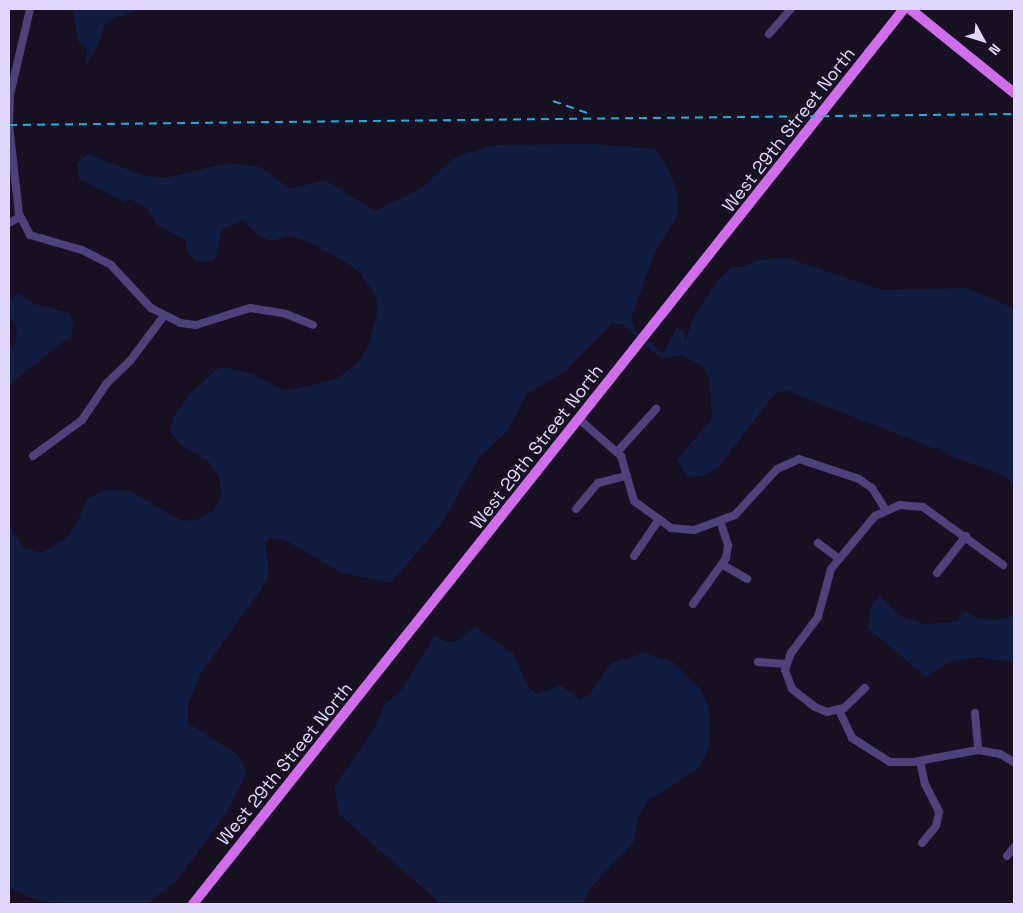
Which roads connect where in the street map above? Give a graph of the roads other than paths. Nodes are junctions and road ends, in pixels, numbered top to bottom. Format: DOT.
graph roads {
  1 [pos="30,9"];
  2 [pos="791,9"];
  3 [pos="904,9"];
  4 [pos="910,9"];
  5 [pos="769,34"];
  6 [pos="1014,93"];
  7 [pos="9,94"];
  8 [pos="20,218"];
  9 [pos="9,223"];
  10 [pos="163,317"];
  11 [pos="313,325"];
  12 [pos="656,409"];
  13 [pos="580,420"];
  14 [pos="618,451"];
  15 [pos="33,456"];
  16 [pos="627,476"];
  17 [pos="576,509"];
  18 [pos="885,509"];
  19 [pos="658,521"];
  20 [pos="720,521"];
  21 [pos="966,536"];
  22 [pos="818,543"];
  23 [pos="634,556"];
  24 [pos="839,559"];
  25 [pos="723,565"];
  26 [pos="1003,565"];
  27 [pos="937,573"];
  28 [pos="747,578"];
  29 [pos="693,604"];
  30 [pos="758,662"];
  31 [pos="786,664"];
  32 [pos="865,688"];
  33 [pos="839,710"];
  34 [pos="974,712"];
  35 [pos="978,750"];
  36 [pos="920,761"];
  37 [pos="1014,762"];
  38 [pos="922,843"];
  39 [pos="1014,847"];
  40 [pos="1007,856"];
  41 [pos="193,904"];
  1 -- 7 [label="street"];
  2 -- 5 [label="street"];
  3 -- 13 [label="main road, West 29th Street North"];
  4 -- 6 [label="main road"];
  7 -- 8 [label="street"];
  8 -- 9 [label="street"];
  8 -- 10 [label="street"];
  10 -- 11 [label="street"];
  10 -- 15 [label="street"];
  12 -- 14 [label="street"];
  13 -- 14 [label="street"];
  13 -- 41 [label="main road, West 29th Street North"];
  14 -- 16 [label="street"];
  16 -- 17 [label="street"];
  16 -- 19 [label="street"];
  18 -- 20 [label="street"];
  18 -- 21 [label="street"];
  18 -- 24 [label="street"];
  19 -- 20 [label="street"];
  19 -- 23 [label="street"];
  20 -- 25 [label="street"];
  21 -- 26 [label="street"];
  21 -- 27 [label="street"];
  22 -- 24 [label="street"];
  24 -- 31 [label="street"];
  25 -- 28 [label="street"];
  25 -- 29 [label="street"];
  30 -- 31 [label="street"];
  31 -- 33 [label="street"];
  32 -- 33 [label="street"];
  33 -- 36 [label="street"];
  34 -- 35 [label="street"];
  35 -- 36 [label="street"];
  35 -- 37 [label="street"];
  36 -- 38 [label="street"];
  39 -- 40 [label="street"];
}
